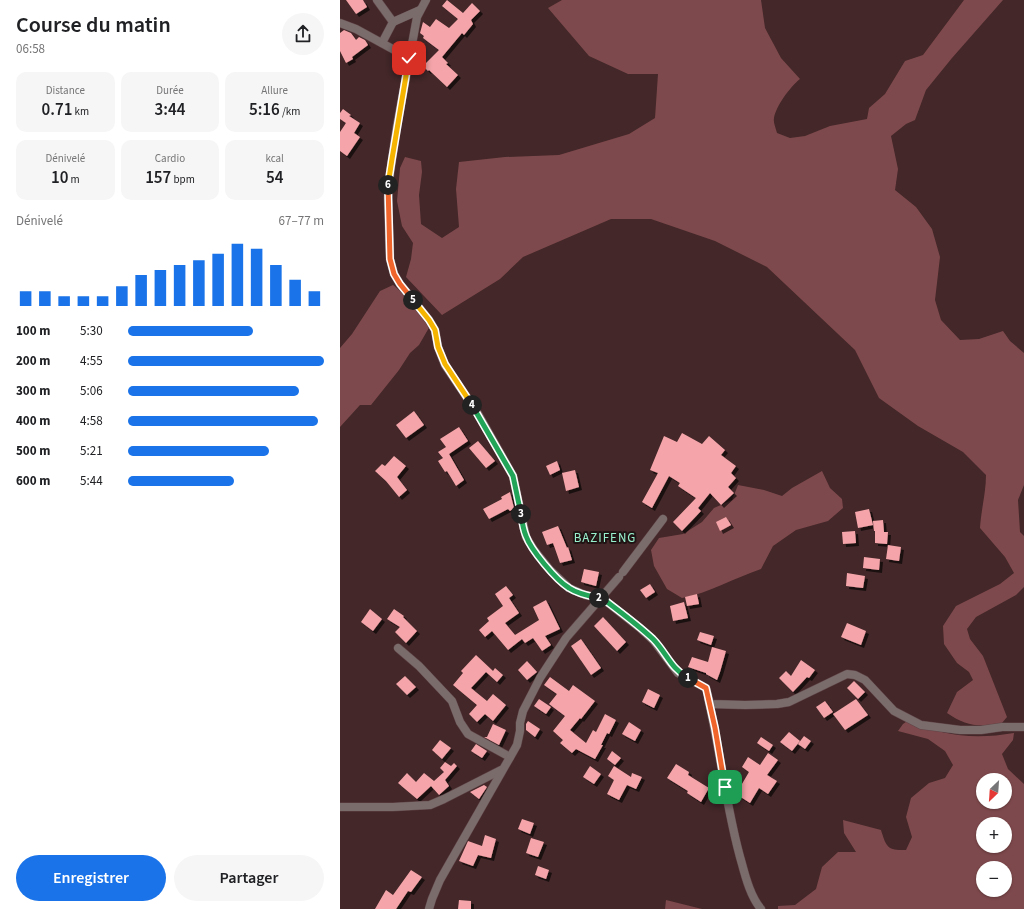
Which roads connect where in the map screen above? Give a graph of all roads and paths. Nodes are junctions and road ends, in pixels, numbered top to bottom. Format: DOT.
graph roads {
  1 [pos="377,0"];
  2 [pos="426,0"];
  3 [pos="420,10"];
  4 [pos="393,22"];
  5 [pos="340,23"];
  6 [pos="382,43"];
  7 [pos="409,58"];
  8 [pos="663,519"];
  9 [pos="602,598"];
  10 [pos="398,648"];
  11 [pos="706,688"];
  12 [pos="1024,727"];
  13 [pos="510,756"];
  14 [pos="502,769"];
  15 [pos="340,807"];
  16 [pos="429,909"];
  17 [pos="761,909"];
  1 -- 4 [label="street"];
  2 -- 3 [label="street"];
  3 -- 4 [label="street"];
  3 -- 7 [label="street"];
  4 -- 6 [label="street"];
  5 -- 6 [label="street"];
  6 -- 7 [label="street"];
  7 -- 9 [label="street"];
  8 -- 9 [label="street"];
  9 -- 11 [label="street"];
  9 -- 13 [label="street"];
  10 -- 13 [label="street"];
  11 -- 12 [label="street"];
  11 -- 17 [label="street"];
  13 -- 14 [label="street"];
  14 -- 15 [label="street"];
  14 -- 16 [label="street"];
}
